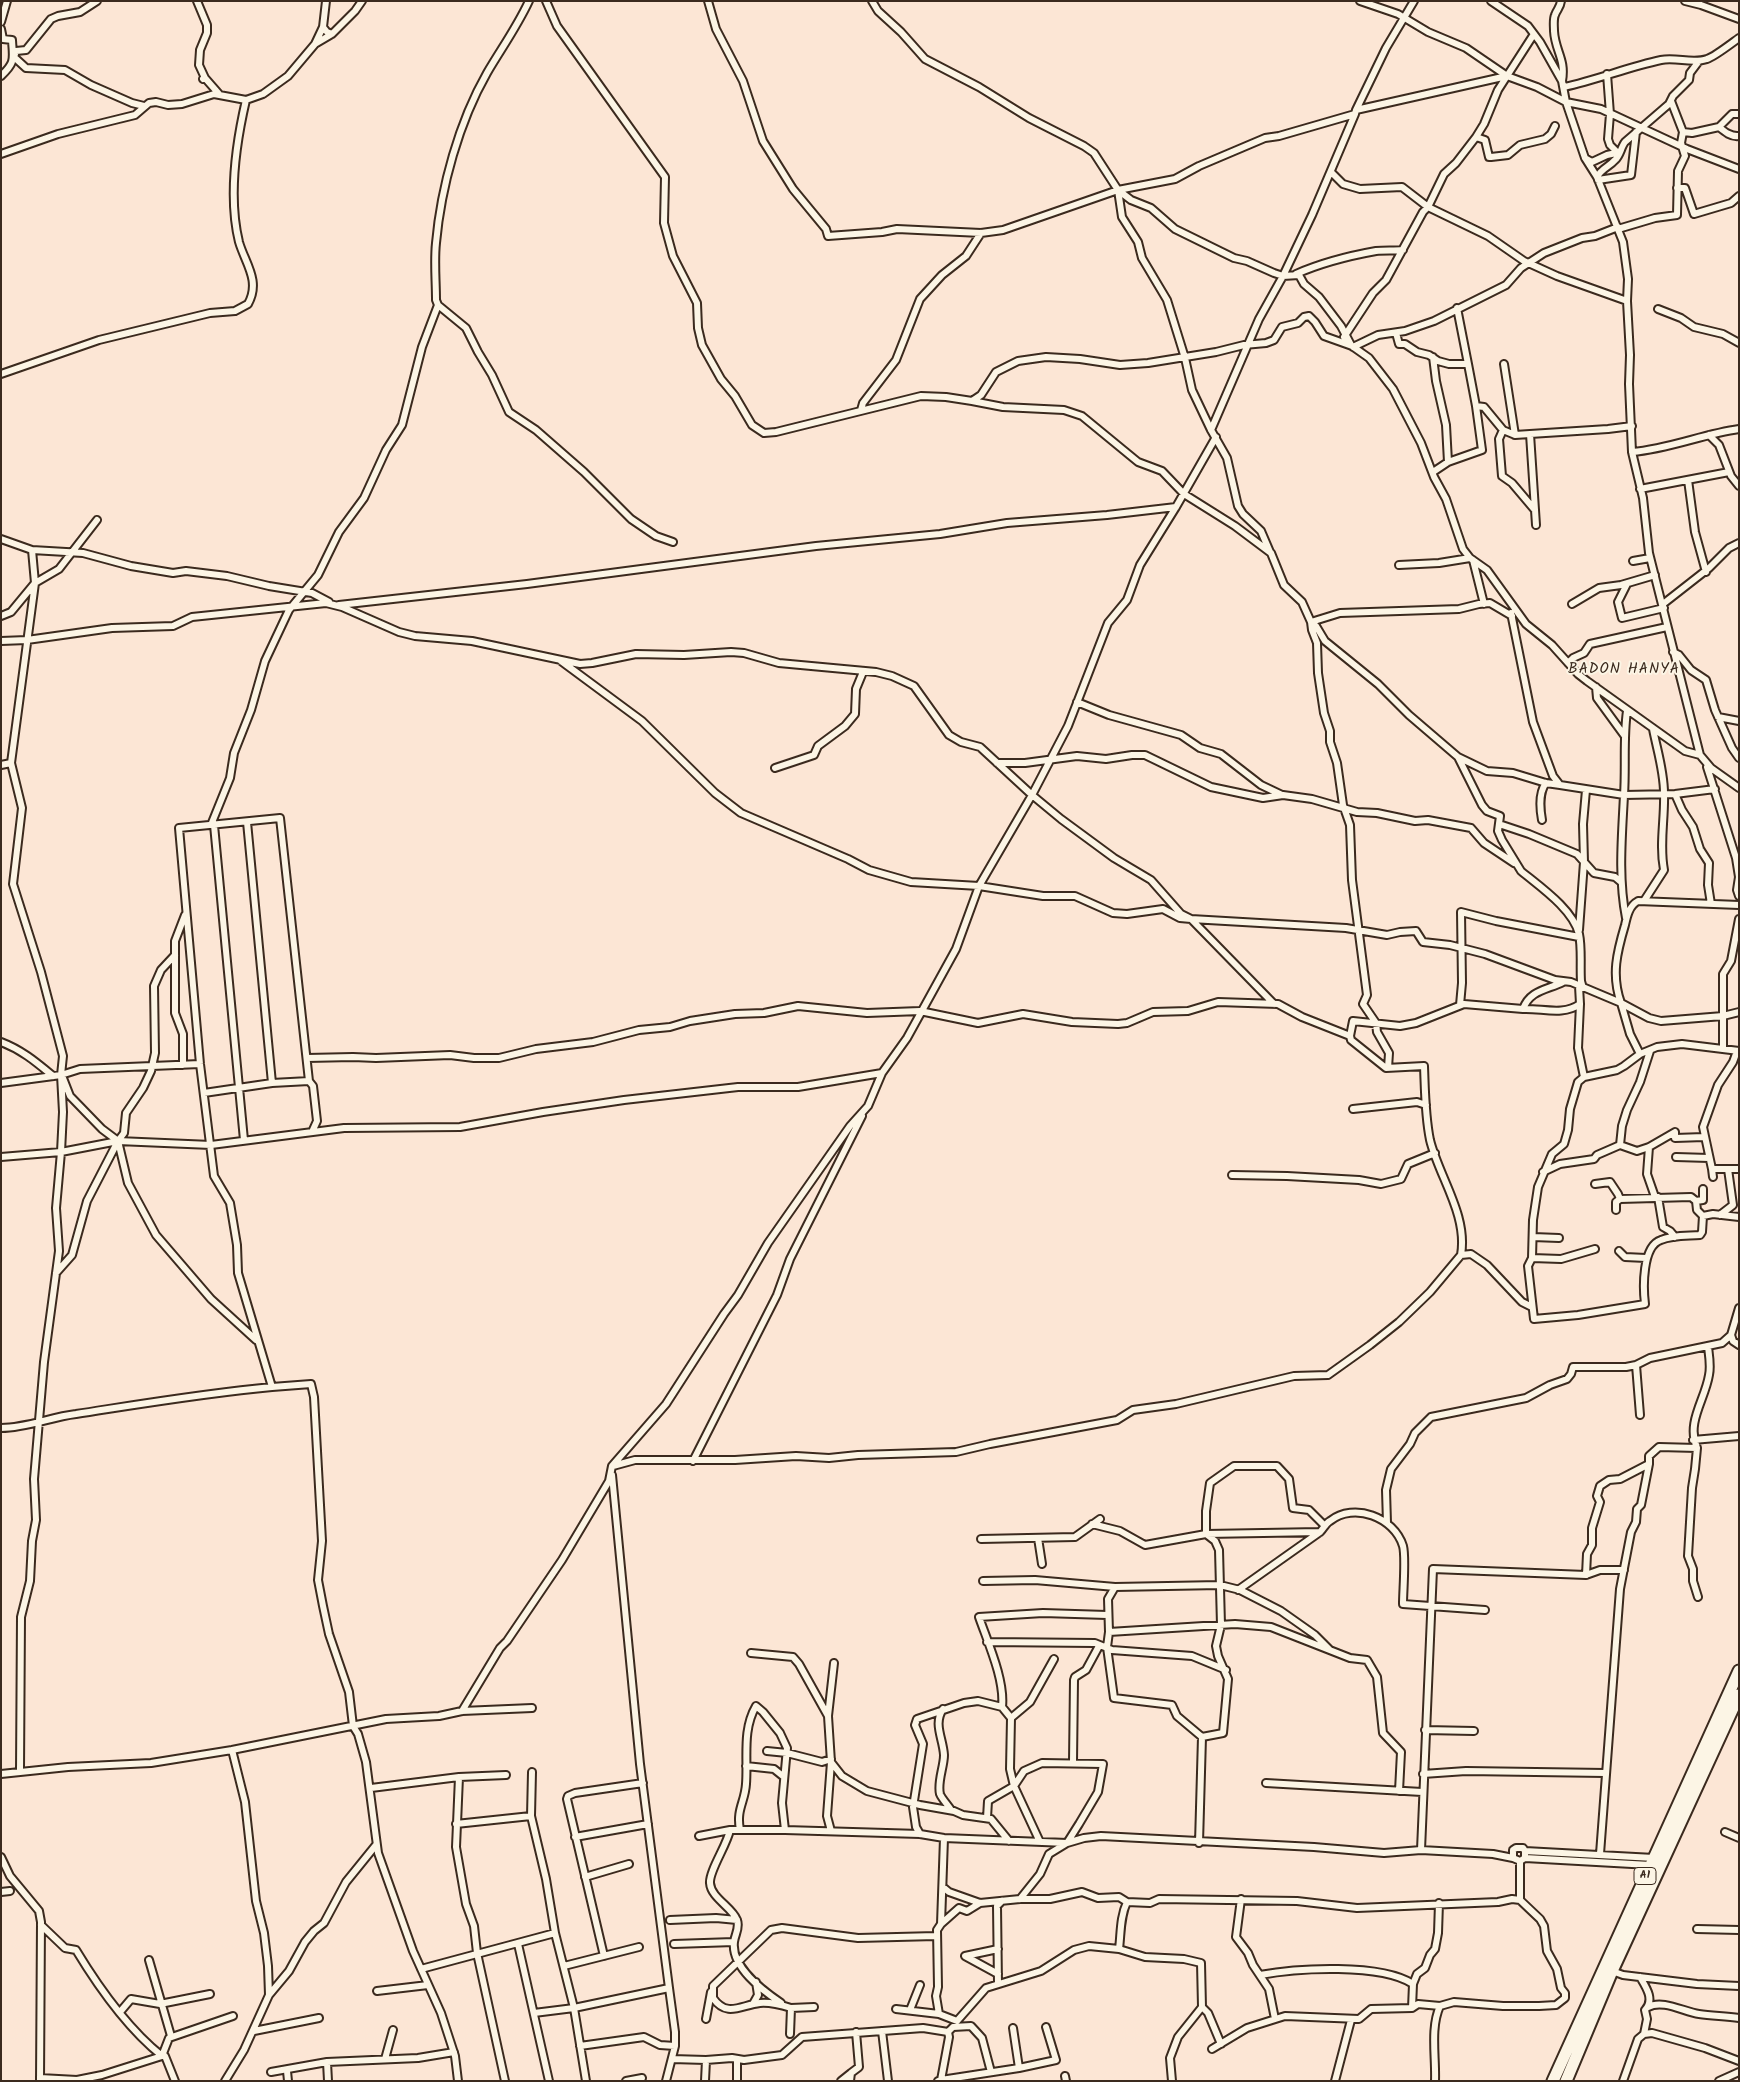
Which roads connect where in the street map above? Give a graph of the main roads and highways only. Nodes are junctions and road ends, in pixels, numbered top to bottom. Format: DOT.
graph roads {
  1 [pos="1739,1671"];
  2 [pos="1739,1695"];
  3 [pos="1553,2081"];
  4 [pos="1566,2081"];
  1 -- 3 [label="highway, A1"];
  2 -- 4 [label="highway, A1"];
}
